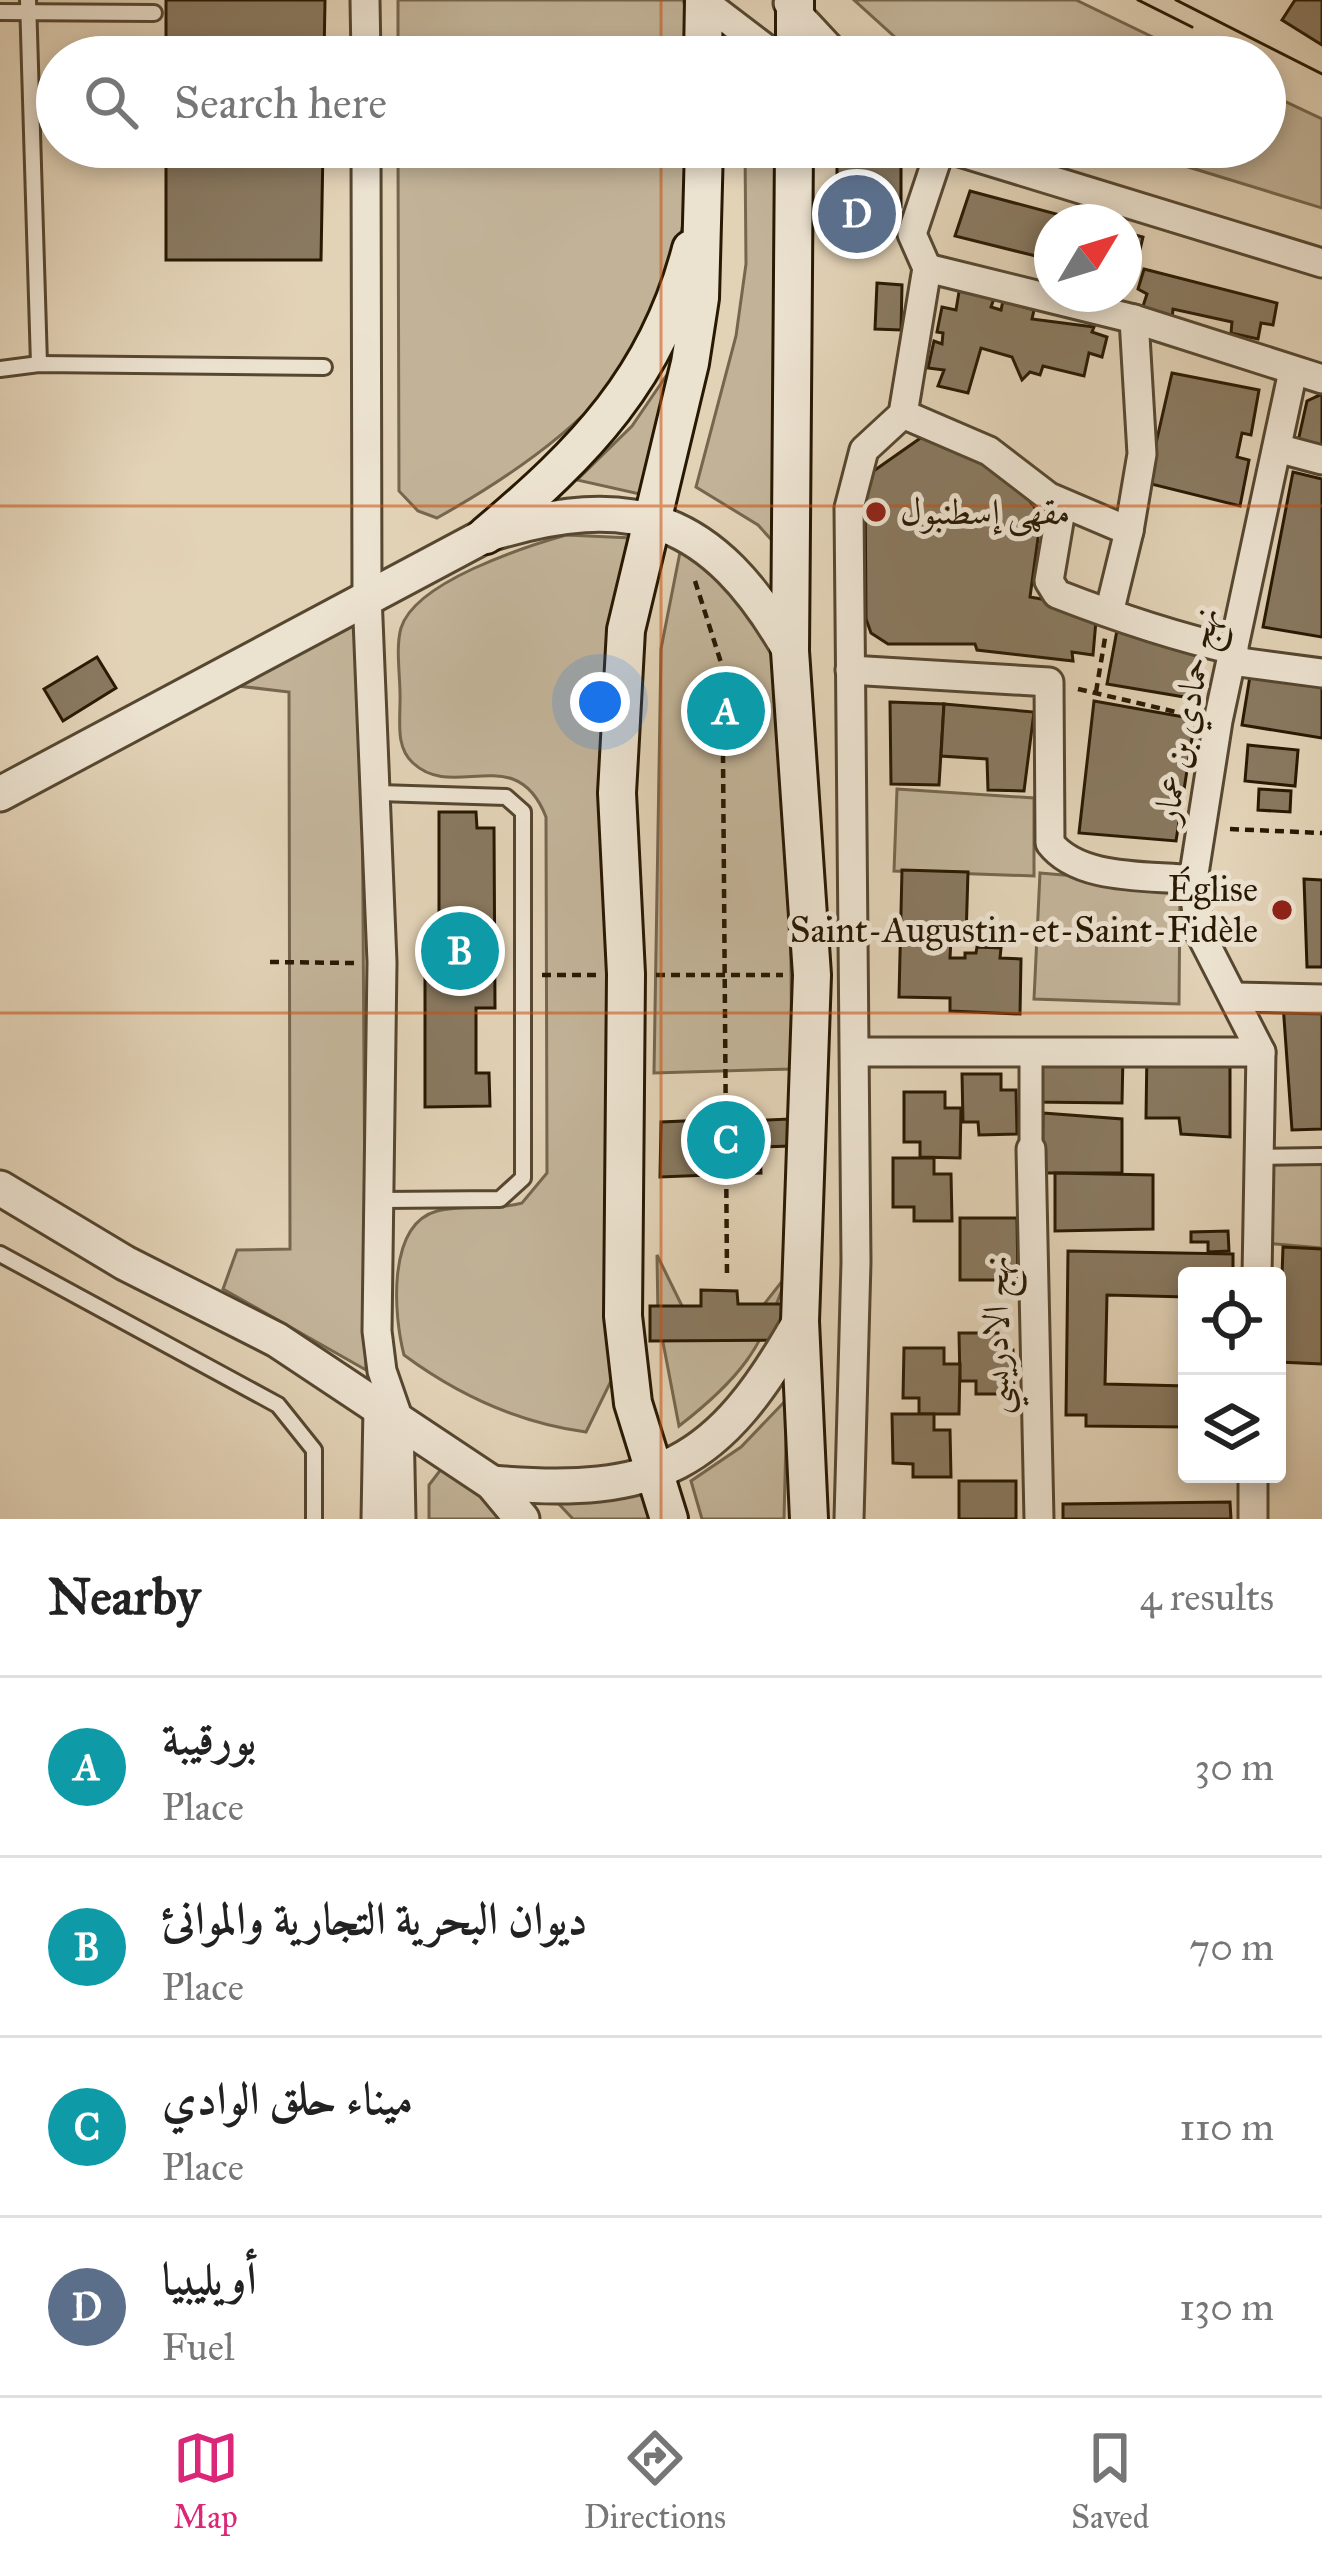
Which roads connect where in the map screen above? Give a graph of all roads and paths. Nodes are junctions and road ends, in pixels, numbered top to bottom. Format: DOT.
graph roads {
  1 [pos="365,0"];
  2 [pos="703,0"];
  3 [pos="792,3"];
  4 [pos="28,6"];
  5 [pos="0,12"];
  6 [pos="154,13"];
  7 [pos="366,36"];
  8 [pos="703,36"];
  9 [pos="749,36"];
  10 [pos="794,36"];
  11 [pos="820,36"];
  12 [pos="366,168"];
  13 [pos="704,168"];
  14 [pos="794,168"];
  15 [pos="935,168"];
  16 [pos="1011,168"];
  17 [pos="704,199"];
  18 [pos="1322,263"];
  19 [pos="927,268"];
  20 [pos="1134,319"];
  21 [pos="40,364"];
  22 [pos="324,367"];
  23 [pos="0,369"];
  24 [pos="1293,371"];
  25 [pos="1322,379"];
  26 [pos="903,414"];
  27 [pos="1277,448"];
  28 [pos="1322,460"];
  29 [pos="1062,504"];
  30 [pos="652,521"];
  31 [pos="1129,531"];
  32 [pos="486,535"];
  33 [pos="689,564"];
  34 [pos="368,595"];
  35 [pos="1110,609"];
  36 [pos="790,651"];
  37 [pos="1233,656"];
  38 [pos="850,670"];
  39 [pos="724,672"];
  40 [pos="1322,673"];
  41 [pos="1049,682"];
  42 [pos="1096,694"];
  43 [pos="1218,722"];
  44 [pos="723,754"];
  45 [pos="2,787"];
  46 [pos="379,793"];
  47 [pos="1201,827"];
  48 [pos="1322,833"];
  49 [pos="1193,880"];
  50 [pos="270,962"];
  51 [pos="382,962"];
  52 [pos="1234,998"];
  53 [pos="1322,999"];
  54 [pos="1031,1051"];
  55 [pos="855,1052"];
  56 [pos="1261,1052"];
  57 [pos="1031,1149"];
  58 [pos="1258,1156"];
  59 [pos="1322,1156"];
  60 [pos="0,1188"];
  61 [pos="382,1200"];
  62 [pos="0,1254"];
  63 [pos="1256,1267"];
  64 [pos="727,1276"];
  65 [pos="800,1321"];
  66 [pos="389,1405"];
  67 [pos="656,1471"];
  68 [pos="492,1483"];
  69 [pos="1253,1483"];
  70 [pos="314,1519"];
  71 [pos="376,1519"];
  72 [pos="401,1519"];
  73 [pos="522,1519"];
  74 [pos="669,1519"];
  75 [pos="809,1519"];
  76 [pos="849,1519"];
  77 [pos="1039,1519"];
  78 [pos="1252,1519"];
  1 -- 7 [label="street"];
  2 -- 8 [label="main road"];
  2 -- 9 [label="street"];
  3 -- 10 [label="main road"];
  3 -- 11 [label="street"];
  4 -- 5 [label="lane"];
  4 -- 6 [label="lane"];
  4 -- 21 [label="lane"];
  12 -- 34 [label="street"];
  13 -- 17 [label="main road"];
  14 -- 36 [label="main road"];
  15 -- 19 [label="street"];
  16 -- 18 [label="street"];
  17 -- 30 [label="main road"];
  17 -- 32 [label="main road"];
  19 -- 20 [label="street"];
  19 -- 26 [label="street"];
  20 -- 24 [label="street"];
  20 -- 31 [label="street"];
  21 -- 22 [label="lane"];
  21 -- 23 [label="lane"];
  24 -- 25 [label="street"];
  24 -- 27 [label="street, نهج حمادي بن عمار"];
  26 -- 29 [label="street"];
  26 -- 38 [label="street"];
  27 -- 28 [label="street"];
  27 -- 37 [label="street, نهج حمادي بن عمار"];
  29 -- 31 [label="street"];
  29 -- 35 [label="street"];
  30 -- 32 [label="street"];
  30 -- 36 [label="street"];
  30 -- 67 [label="main road"];
  31 -- 35 [label="street"];
  32 -- 34 [label="street"];
  33 -- 39 [label="path"];
  34 -- 45 [label="street"];
  34 -- 46 [label="street"];
  35 -- 37 [label="street"];
  35 -- 42 [label="path"];
  36 -- 65 [label="main road"];
  37 -- 40 [label="street"];
  37 -- 43 [label="street, نهج حمادي بن عمار"];
  38 -- 41 [label="street"];
  38 -- 55 [label="street"];
  39 -- 44 [label="path"];
  39 -- 44 [label="path"];
  41 -- 42 [label="path"];
  41 -- 49 [label="street"];
  42 -- 43 [label="path"];
  43 -- 47 [label="street, نهج حمادي بن عمار"];
  44 -- 64 [label="path"];
  46 -- 51 [label="street"];
  46 -- 61 [label="lane"];
  47 -- 48 [label="path"];
  47 -- 49 [label="street, نهج حمادي بن عمار"];
  49 -- 52 [label="street, نهج حمادي بن عمار"];
  50 -- 51 [label="path"];
  51 -- 61 [label="street"];
  52 -- 53 [label="street"];
  52 -- 56 [label="street, نهج حمادي بن عمار"];
  54 -- 55 [label="street"];
  54 -- 56 [label="street"];
  54 -- 57 [label="street"];
  55 -- 76 [label="street"];
  56 -- 58 [label="street, نهج حمادي بن عمار"];
  57 -- 77 [label="street, نهج الادريسي"];
  58 -- 59 [label="lane"];
  58 -- 63 [label="street, نهج حمادي بن عمار"];
  60 -- 66 [label="street"];
  61 -- 66 [label="street"];
  62 -- 70 [label="lane"];
  65 -- 67 [label="street"];
  65 -- 75 [label="main road"];
  66 -- 68 [label="street"];
  66 -- 71 [label="street"];
  66 -- 72 [label="street"];
  67 -- 68 [label="street"];
  67 -- 74 [label="main road"];
  68 -- 73 [label="street"];
  69 -- 78 [label="street"];
}
